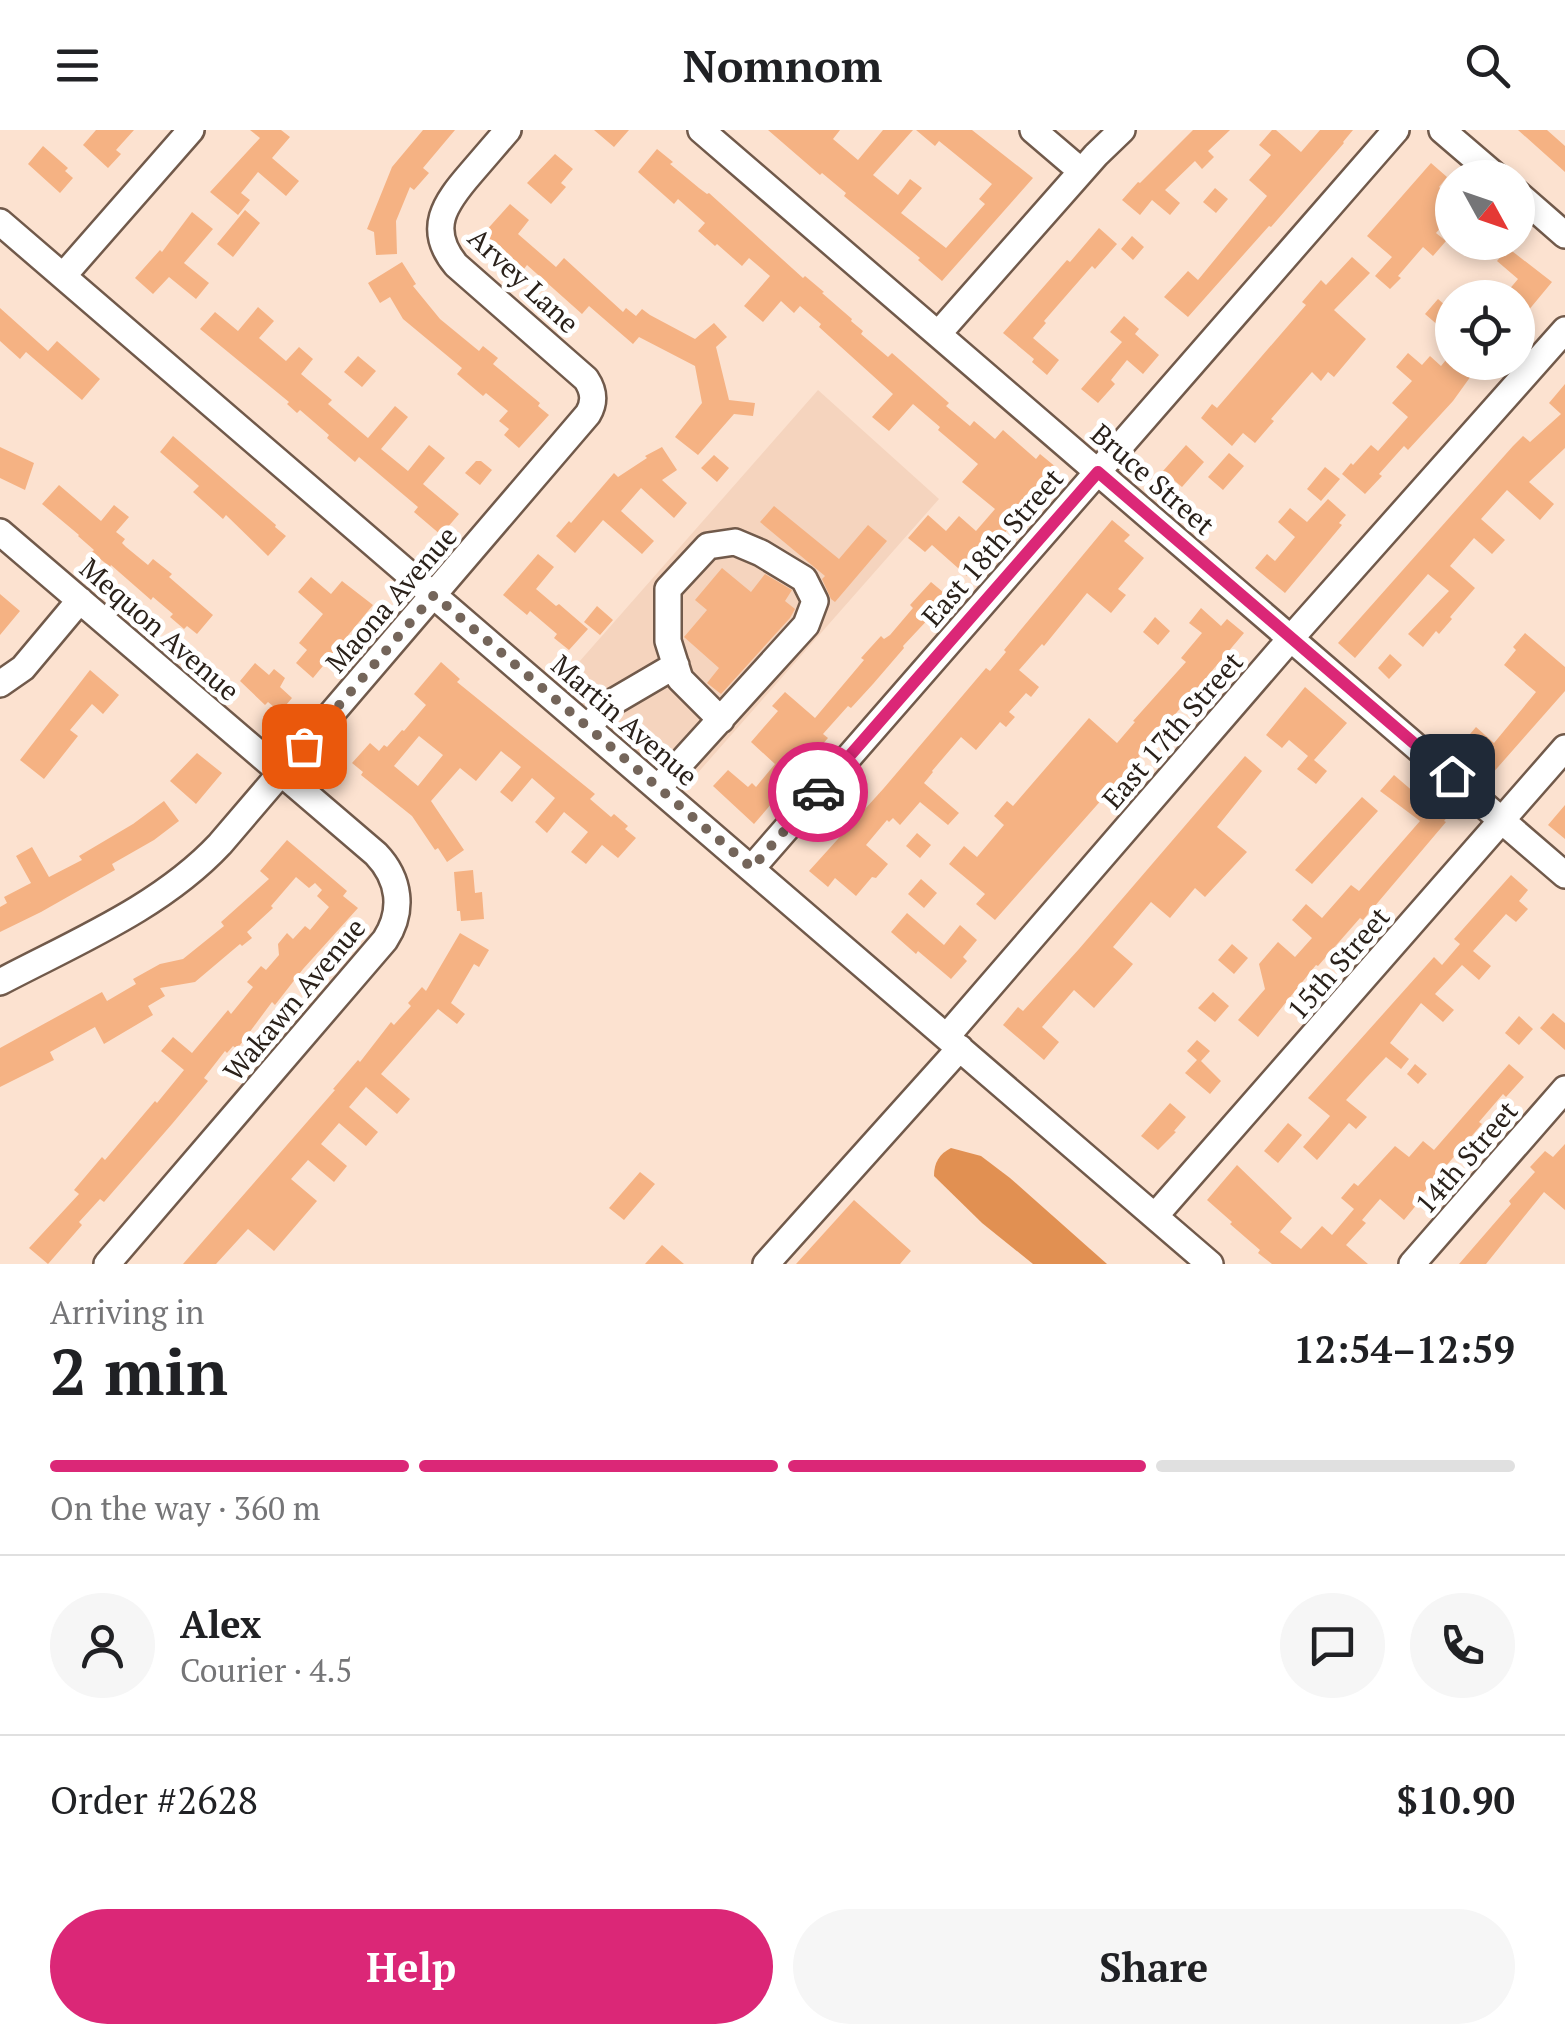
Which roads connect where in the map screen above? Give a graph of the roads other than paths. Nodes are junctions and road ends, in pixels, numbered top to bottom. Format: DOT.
graph roads {
  1 [pos="191,130"];
  2 [pos="508,130"];
  3 [pos="701,130"];
  4 [pos="1033,130"];
  5 [pos="1122,130"];
  6 [pos="1396,130"];
  7 [pos="1442,130"];
  8 [pos="1477,160"];
  9 [pos="1081,171"];
  10 [pos="1535,208"];
  11 [pos="0,222"];
  12 [pos="1565,234"];
  13 [pos="63,276"];
  14 [pos="1565,330"];
  15 [pos="938,334"];
  16 [pos="579,372"];
  17 [pos="1098,472"];
  18 [pos="0,532"];
  19 [pos="434,595"];
  20 [pos="80,600"];
  21 [pos="1291,638"];
  22 [pos="676,665"];
  23 [pos="0,684"];
  24 [pos="721,720"];
  25 [pos="588,728"];
  26 [pos="1565,748"];
  27 [pos="281,773"];
  28 [pos="658,788"];
  29 [pos="1502,821"];
  30 [pos="752,868"];
  31 [pos="1565,875"];
  32 [pos="0,982"];
  33 [pos="954,1042"];
  34 [pos="1565,1089"];
  35 [pos="1155,1216"];
  36 [pos="107,1264"];
  37 [pos="766,1264"];
  38 [pos="1210,1264"];
  39 [pos="1412,1264"];
  1 -- 13 [label="street"];
  2 -- 16 [label="street, Arvey Lane"];
  3 -- 15 [label="street, Bruce Street"];
  4 -- 9 [label="street"];
  5 -- 9 [label="street"];
  6 -- 17 [label="street, East 18th Street"];
  7 -- 8 [label="street"];
  9 -- 15 [label="street"];
  10 -- 12 [label="street"];
  11 -- 13 [label="street, Martin Avenue"];
  13 -- 19 [label="street, Martin Avenue"];
  14 -- 21 [label="street, East 17th Street"];
  15 -- 17 [label="street, Bruce Street"];
  16 -- 19 [label="street, Maona Avenue"];
  17 -- 21 [label="street, Bruce Street"];
  17 -- 30 [label="street, East 18th Street"];
  18 -- 20 [label="street, Mequon Avenue"];
  19 -- 25 [label="street, Martin Avenue"];
  19 -- 27 [label="street, Maona Avenue"];
  20 -- 23 [label="street"];
  20 -- 27 [label="street, Mequon Avenue"];
  21 -- 29 [label="street, Bruce Street"];
  21 -- 33 [label="street, East 17th Street"];
  22 -- 24 [label="street"];
  22 -- 24 [label="street"];
  22 -- 25 [label="street"];
  24 -- 28 [label="street"];
  25 -- 28 [label="street, Martin Avenue"];
  26 -- 29 [label="street, 15th Street"];
  27 -- 32 [label="street, Maona Avenue"];
  27 -- 36 [label="street, Wakawn Avenue"];
  28 -- 30 [label="street, Martin Avenue"];
  29 -- 31 [label="street, Bruce Street"];
  29 -- 35 [label="street, 15th Street"];
  30 -- 33 [label="street, Martin Avenue"];
  33 -- 35 [label="street, Martin Avenue"];
  33 -- 37 [label="street, East 17th Street"];
  34 -- 39 [label="street, 14th Street"];
  35 -- 38 [label="street, Martin Avenue"];
}
